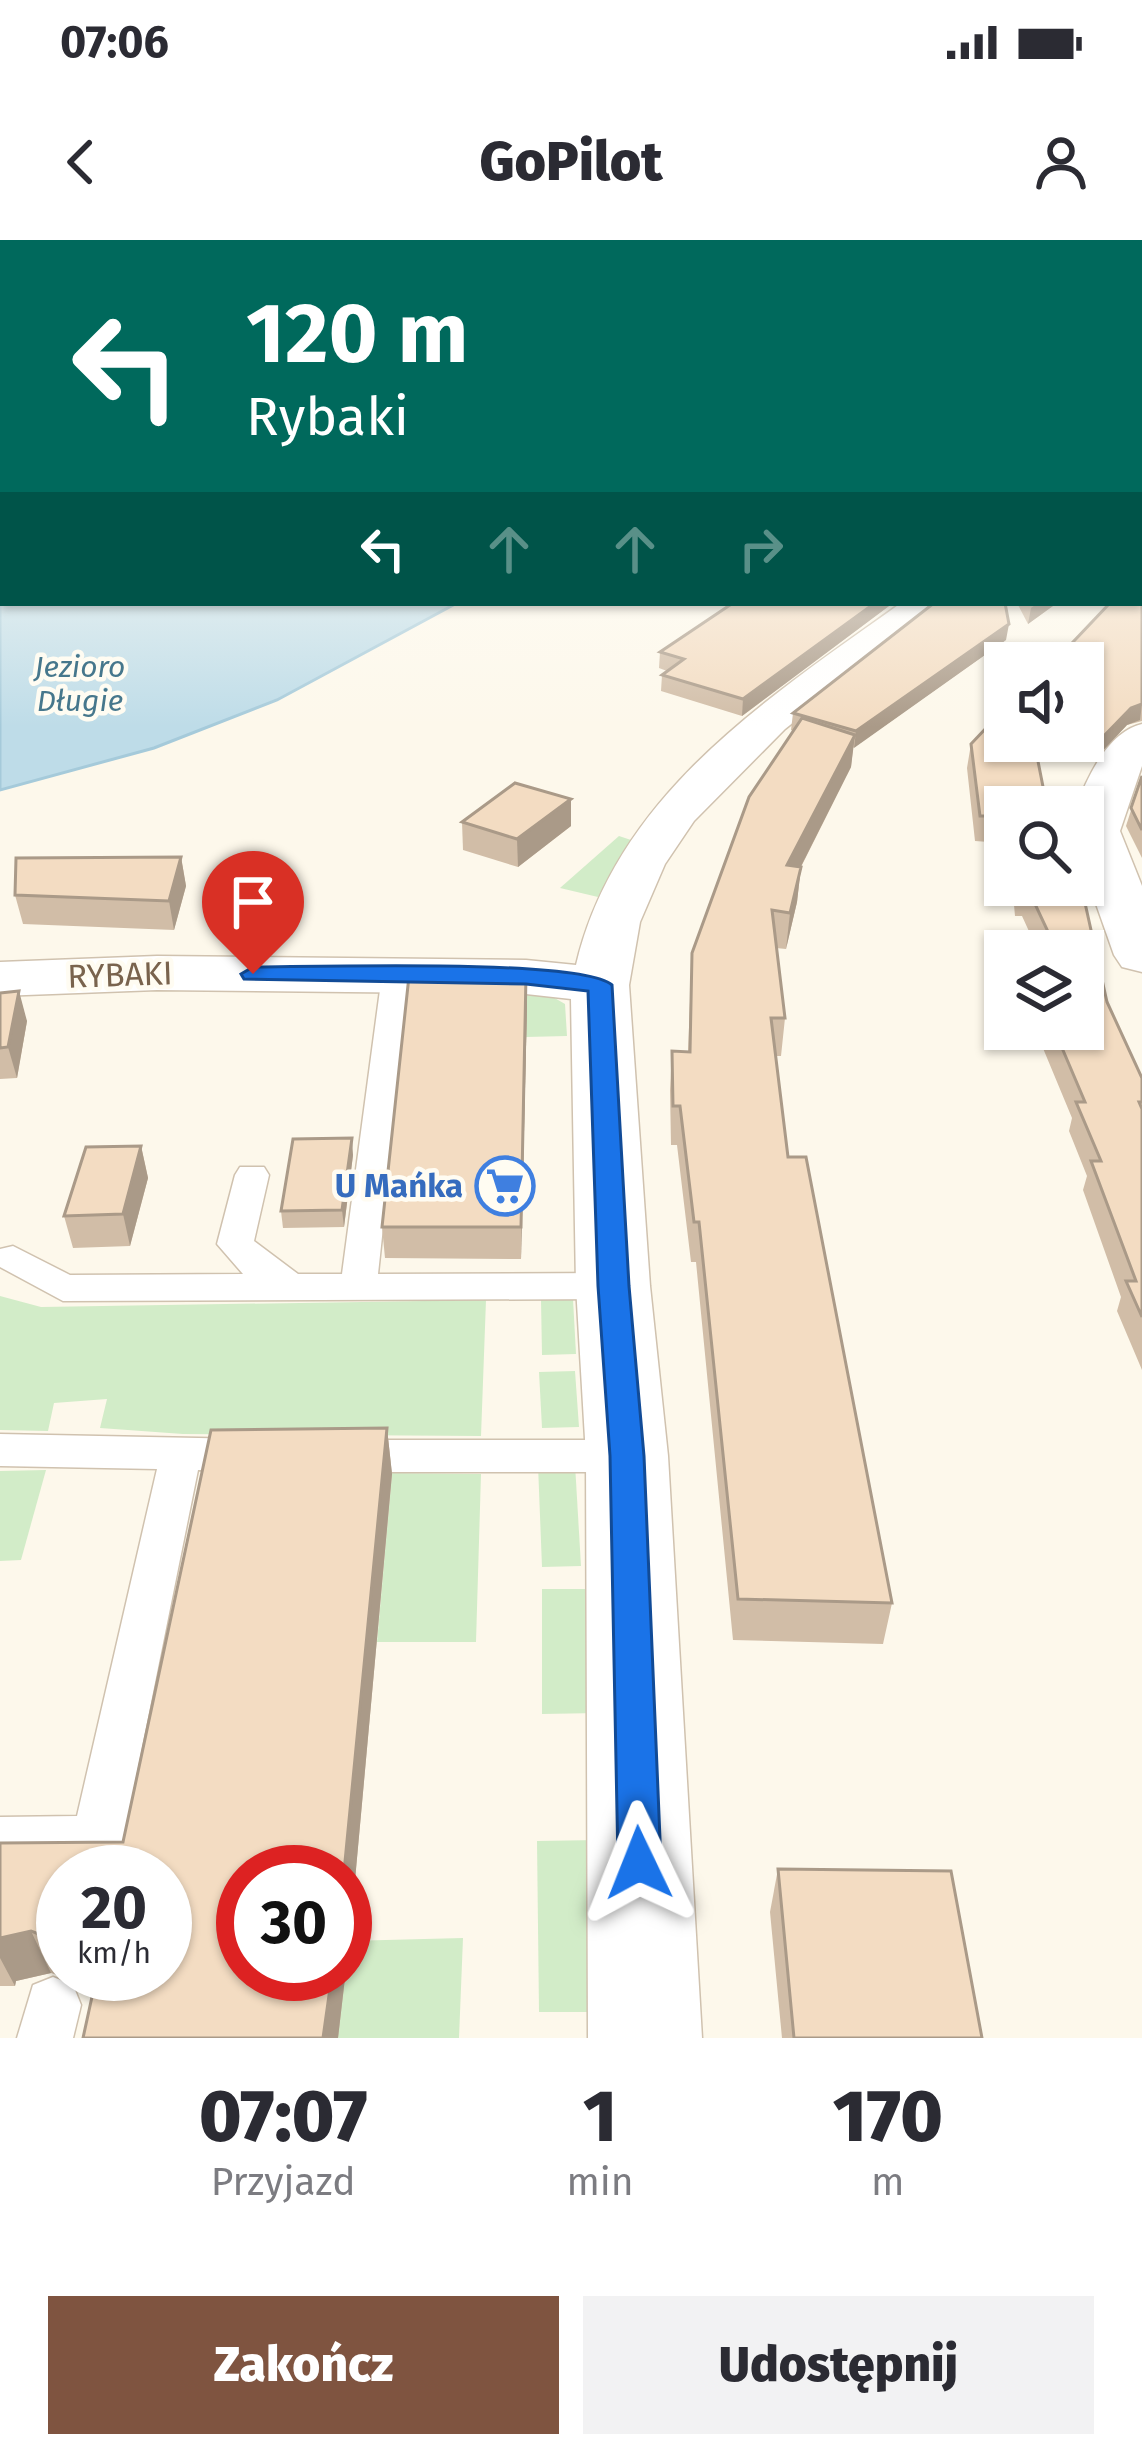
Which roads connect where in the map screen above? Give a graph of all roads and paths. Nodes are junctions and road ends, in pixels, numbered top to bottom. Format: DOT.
graph roads {
  1 [pos="921,606"];
  2 [pos="1142,737"];
  3 [pos="1142,955"];
  4 [pos="396,975"];
  5 [pos="0,979"];
  6 [pos="600,985"];
  7 [pos="252,1175"];
  8 [pos="13,1258"];
  9 [pos="359,1283"];
  10 [pos="614,1286"];
  11 [pos="292,1287"];
  12 [pos="0,1450"];
  13 [pos="181,1454"];
  14 [pos="627,1456"];
  15 [pos="1,1842"];
  16 [pos="645,2038"];
  1 -- 6 [label="street"];
  2 -- 3 [label="street"];
  4 -- 5 [label="street, RYBAKI"];
  4 -- 6 [label="street, RYBAKI"];
  4 -- 9 [label="lane"];
  6 -- 10 [label="street"];
  7 -- 11 [label="lane"];
  8 -- 11 [label="lane"];
  9 -- 10 [label="lane"];
  9 -- 11 [label="lane"];
  10 -- 14 [label="street"];
  12 -- 13 [label="lane"];
  13 -- 14 [label="lane"];
  13 -- 15 [label="lane"];
  14 -- 16 [label="street"];
}
